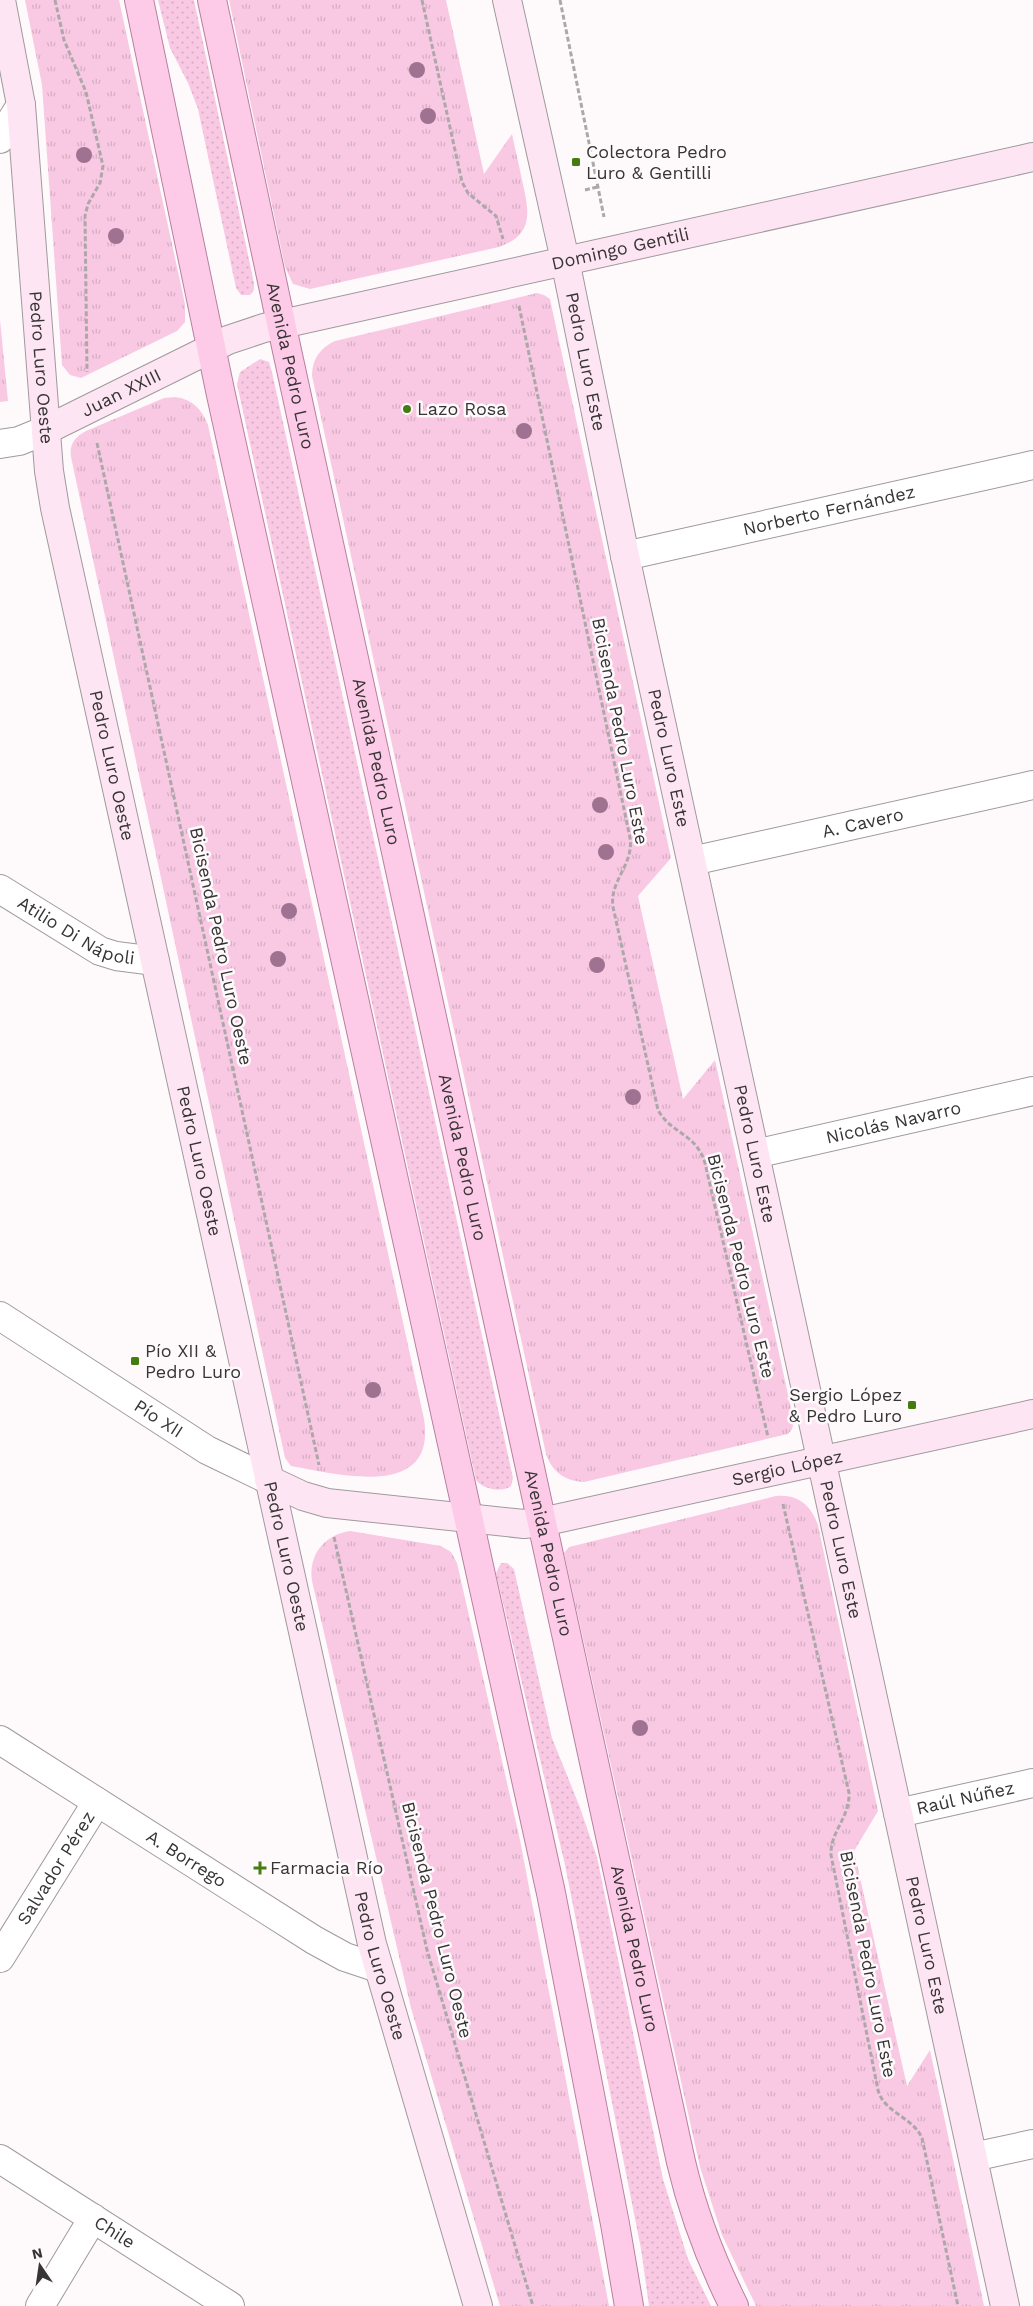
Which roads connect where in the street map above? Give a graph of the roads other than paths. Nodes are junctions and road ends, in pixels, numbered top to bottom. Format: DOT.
graph roads {
  1 [pos="1,0"];
  2 [pos="139,0"];
  3 [pos="212,0"];
  4 [pos="507,0"];
  5 [pos="21,105"];
  6 [pos="0,139"];
  7 [pos="1033,157"];
  8 [pos="565,260"];
  9 [pos="281,323"];
  10 [pos="212,348"];
  11 [pos="46,430"];
  12 [pos="0,444"];
  13 [pos="1033,466"];
  14 [pos="625,556"];
  15 [pos="1033,785"];
  16 [pos="692,861"];
  17 [pos="0,889"];
  18 [pos="155,961"];
  19 [pos="1033,1091"];
  20 [pos="755,1154"];
  21 [pos="0,1316"];
  22 [pos="1033,1414"];
  23 [pos="822,1460"];
  24 [pos="269,1480"];
  25 [pos="327,1503"];
  26 [pos="468,1520"];
  27 [pos="542,1522"];
  28 [pos="285,1553"];
  29 [pos="0,1740"];
  30 [pos="1033,1783"];
  31 [pos="97,1802"];
  32 [pos="898,1813"];
  33 [pos="0,1958"];
  34 [pos="378,1968"];
  35 [pos="1033,2144"];
  36 [pos="973,2157"];
  37 [pos="0,2158"];
  38 [pos="93,2218"];
  39 [pos="40,2306"];
  40 [pos="230,2306"];
  41 [pos="478,2306"];
  42 [pos="629,2306"];
  43 [pos="734,2306"];
  44 [pos="1006,2306"];
  1 -- 5 [label="street, Pedro Luro Oeste"];
  2 -- 10 [label="main road"];
  3 -- 9 [label="main road, Avenida Pedro Luro"];
  4 -- 8 [label="street, Pedro Luro Este"];
  5 -- 6 [label="street"];
  5 -- 11 [label="street, Pedro Luro Oeste"];
  7 -- 8 [label="street, Domingo Gentili"];
  8 -- 9 [label="street, Domingo Gentili"];
  8 -- 14 [label="street, Pedro Luro Este"];
  9 -- 10 [label="street, Domingo Gentili"];
  9 -- 27 [label="main road, Avenida Pedro Luro"];
  10 -- 11 [label="street, Juan XXIII"];
  10 -- 26 [label="main road"];
  11 -- 12 [label="street, Juan XXIII"];
  11 -- 18 [label="street, Pedro Luro Oeste"];
  13 -- 14 [label="street, Norberto Fernández"];
  14 -- 16 [label="street, Pedro Luro Este"];
  15 -- 16 [label="street, A. Cavero"];
  16 -- 20 [label="street, Pedro Luro Este"];
  17 -- 18 [label="street, Atilio Di Nápoli"];
  18 -- 24 [label="street, Pedro Luro Oeste"];
  19 -- 20 [label="street, Nicolás Navarro"];
  20 -- 23 [label="street, Pedro Luro Este"];
  21 -- 24 [label="street, Pío XII"];
  22 -- 23 [label="street, Sergio López"];
  23 -- 27 [label="street, Sergio López"];
  23 -- 32 [label="street, Pedro Luro Este"];
  24 -- 25 [label="street, Pío XII"];
  24 -- 28 [label="street, Pedro Luro Oeste"];
  25 -- 26 [label="street, Pío XII"];
  25 -- 28 [label="street"];
  26 -- 27 [label="street, Pío XII"];
  26 -- 42 [label="main road"];
  27 -- 43 [label="main road, Avenida Pedro Luro"];
  28 -- 34 [label="street, Pedro Luro Oeste"];
  29 -- 31 [label="street, A. Borrego"];
  30 -- 32 [label="street, Raúl Núñez"];
  31 -- 33 [label="street, Salvador Pérez"];
  31 -- 34 [label="street, A. Borrego"];
  32 -- 36 [label="street, Pedro Luro Este"];
  34 -- 41 [label="street, Pedro Luro Oeste"];
  35 -- 36 [label="street"];
  36 -- 44 [label="street, Pedro Luro Este"];
  37 -- 38 [label="street, Chile"];
  38 -- 39 [label="street"];
  38 -- 40 [label="street, Chile"];
}
